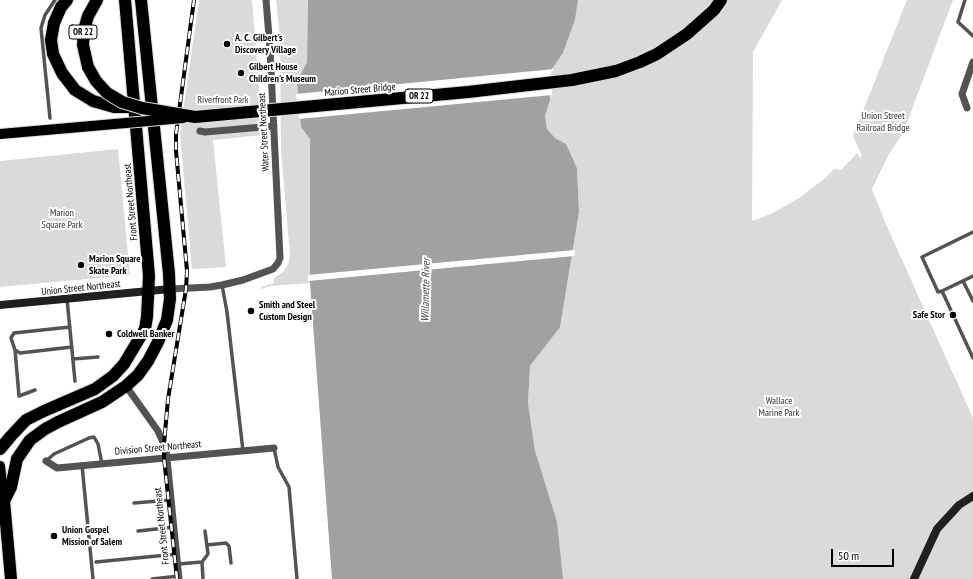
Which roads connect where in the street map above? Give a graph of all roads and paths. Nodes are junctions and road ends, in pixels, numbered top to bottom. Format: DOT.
graph roads {
  1 [pos="67,0"];
  2 [pos="97,0"];
  3 [pos="124,0"];
  4 [pos="141,0"];
  5 [pos="266,0"];
  6 [pos="726,0"];
  7 [pos="965,0"];
  8 [pos="57,5"];
  9 [pos="717,5"];
  10 [pos="973,36"];
  11 [pos="973,62"];
  12 [pos="134,107"];
  13 [pos="966,108"];
  14 [pos="195,117"];
  15 [pos="50,118"];
  16 [pos="274,126"];
  17 [pos="200,131"];
  18 [pos="0,134"];
  19 [pos="973,232"];
  20 [pos="278,263"];
  21 [pos="973,276"];
  22 [pos="963,281"];
  23 [pos="222,286"];
  24 [pos="170,289"];
  25 [pos="149,291"];
  26 [pos="942,291"];
  27 [pos="67,299"];
  28 [pos="973,301"];
  29 [pos="0,306"];
  30 [pos="70,327"];
  31 [pos="72,347"];
  32 [pos="15,350"];
  33 [pos="98,357"];
  34 [pos="973,358"];
  35 [pos="73,359"];
  36 [pos="127,359"];
  37 [pos="75,381"];
  38 [pos="126,386"];
  39 [pos="35,390"];
  40 [pos="274,448"];
  41 [pos="0,449"];
  42 [pos="243,451"];
  43 [pos="167,458"];
  44 [pos="46,461"];
  45 [pos="102,464"];
  46 [pos="82,465"];
  47 [pos="0,466"];
  48 [pos="973,496"];
  49 [pos="172,500"];
  50 [pos="4,501"];
  51 [pos="134,504"];
  52 [pos="174,527"];
  53 [pos="138,531"];
  54 [pos="205,531"];
  55 [pos="207,545"];
  56 [pos="177,554"];
  57 [pos="96,562"];
  58 [pos="202,562"];
  59 [pos="178,564"];
  60 [pos="231,564"];
  61 [pos="179,577"];
  62 [pos="11,579"];
  63 [pos="93,579"];
  64 [pos="152,579"];
  65 [pos="203,579"];
  66 [pos="297,579"];
  67 [pos="914,579"];
  1 -- 8 [label="highway"];
  2 -- 14 [label="highway, OR 22, bridge"];
  3 -- 12 [label="highway, Front Street Northeast"];
  4 -- 24 [label="highway"];
  5 -- 16 [label="street, Water Street Northeast"];
  6 -- 9 [label="highway, Marion Street Bridge"];
  7 -- 10 [label="lane"];
  8 -- 12 [label="highway"];
  8 -- 15 [label="lane"];
  9 -- 14 [label="highway, Marion Street Bridge / OR 22, bridge"];
  11 -- 13 [label="street"];
  12 -- 25 [label="highway, Front Street Northeast"];
  14 -- 18 [label="main road, Marion Street Bridge, bridge"];
  16 -- 17 [label="street"];
  16 -- 20 [label="street, Water Street Northeast"];
  19 -- 26 [label="lane"];
  20 -- 23 [label="street, Union Street Northeast"];
  21 -- 22 [label="lane"];
  22 -- 26 [label="lane"];
  22 -- 28 [label="lane"];
  23 -- 24 [label="street, Union Street Northeast"];
  23 -- 42 [label="lane"];
  24 -- 25 [label="street, Union Street Northeast"];
  24 -- 38 [label="highway"];
  25 -- 27 [label="street, Union Street Northeast"];
  25 -- 36 [label="highway, Front Street Northeast"];
  26 -- 34 [label="lane"];
  27 -- 29 [label="street, Union Street Northeast"];
  27 -- 30 [label="lane"];
  30 -- 31 [label="lane"];
  30 -- 32 [label="lane"];
  31 -- 32 [label="lane"];
  31 -- 35 [label="lane"];
  32 -- 39 [label="lane"];
  33 -- 35 [label="lane"];
  35 -- 37 [label="lane"];
  36 -- 38 [label="highway"];
  36 -- 41 [label="highway, Front Street Northeast"];
  38 -- 43 [label="street, Front Street Northeast"];
  38 -- 50 [label="highway"];
  40 -- 42 [label="street, Division Street Northeast"];
  40 -- 66 [label="lane"];
  42 -- 43 [label="street, Division Street Northeast"];
  43 -- 45 [label="street, Division Street Northeast"];
  43 -- 49 [label="street, Front Street Northeast"];
  44 -- 45 [label="lane"];
  44 -- 46 [label="street, Division Street Northeast"];
  45 -- 46 [label="street, Division Street Northeast"];
  46 -- 63 [label="lane"];
  47 -- 50 [label="main road"];
  48 -- 67 [label="street"];
  49 -- 51 [label="lane"];
  49 -- 52 [label="street, Front Street Northeast"];
  50 -- 62 [label="highway"];
  52 -- 53 [label="lane"];
  52 -- 56 [label="street, Front Street Northeast"];
  54 -- 55 [label="lane"];
  55 -- 58 [label="lane"];
  55 -- 60 [label="lane"];
  56 -- 57 [label="lane"];
  56 -- 59 [label="street, Front Street Northeast"];
  58 -- 59 [label="lane"];
  58 -- 65 [label="lane"];
  59 -- 61 [label="street, Front Street Northeast"];
  61 -- 64 [label="lane"];
}
